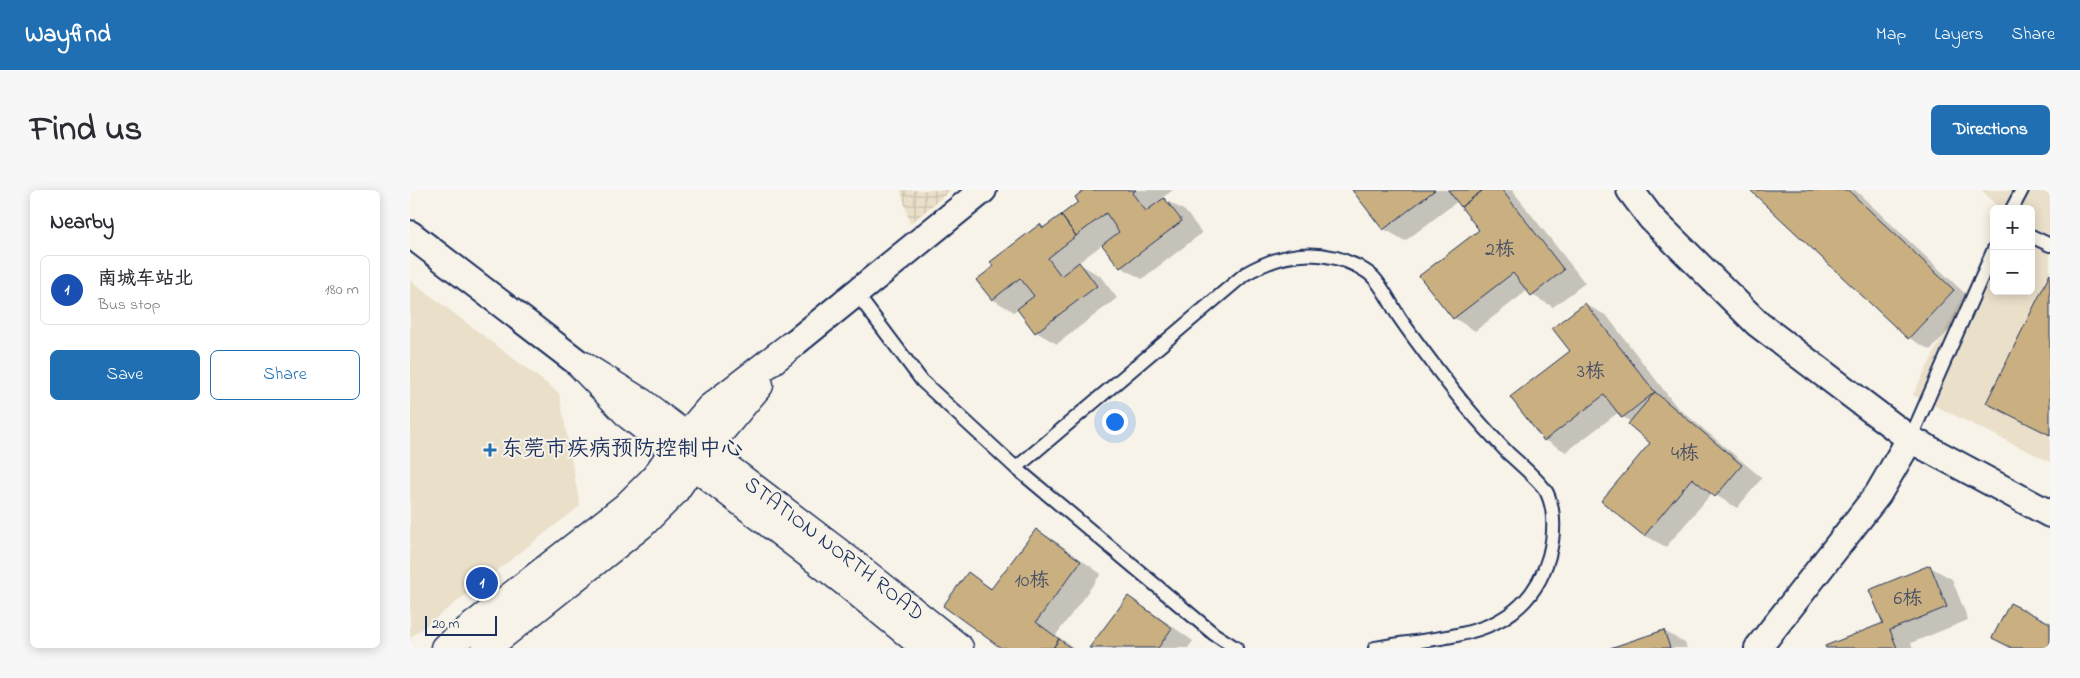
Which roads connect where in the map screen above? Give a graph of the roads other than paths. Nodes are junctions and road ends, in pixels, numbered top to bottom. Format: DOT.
graph roads {
  1 [pos="983,190"];
  2 [pos="1630,190"];
  3 [pos="2022,190"];
  4 [pos="2014,205"];
  5 [pos="410,234"];
  6 [pos="2035,238"];
  7 [pos="2050,245"];
  8 [pos="1994,250"];
  9 [pos="856,292"];
  10 [pos="792,345"];
  11 [pos="581,365"];
  12 [pos="1910,439"];
  13 [pos="689,450"];
  14 [pos="1016,468"];
  15 [pos="2050,514"];
  16 [pos="445,648"];
  17 [pos="486,648"];
  18 [pos="926,648"];
  19 [pos="959,648"];
  20 [pos="1236,648"];
  21 [pos="1375,648"];
  22 [pos="1758,648"];
  1 -- 9 [label="street"];
  2 -- 12 [label="street"];
  3 -- 4 [label="lane"];
  5 -- 11 [label="street"];
  6 -- 7 [label="lane"];
  8 -- 12 [label="lane"];
  9 -- 10 [label="street"];
  9 -- 14 [label="lane"];
  10 -- 13 [label="street"];
  11 -- 13 [label="street, STATION NORTH ROAD"];
  12 -- 15 [label="street"];
  12 -- 22 [label="street"];
  13 -- 16 [label="street"];
  13 -- 17 [label="street"];
  13 -- 18 [label="street, STATION NORTH ROAD"];
  13 -- 19 [label="street, STATION NORTH ROAD"];
  14 -- 20 [label="lane"];
  14 -- 21 [label="lane"];
}
